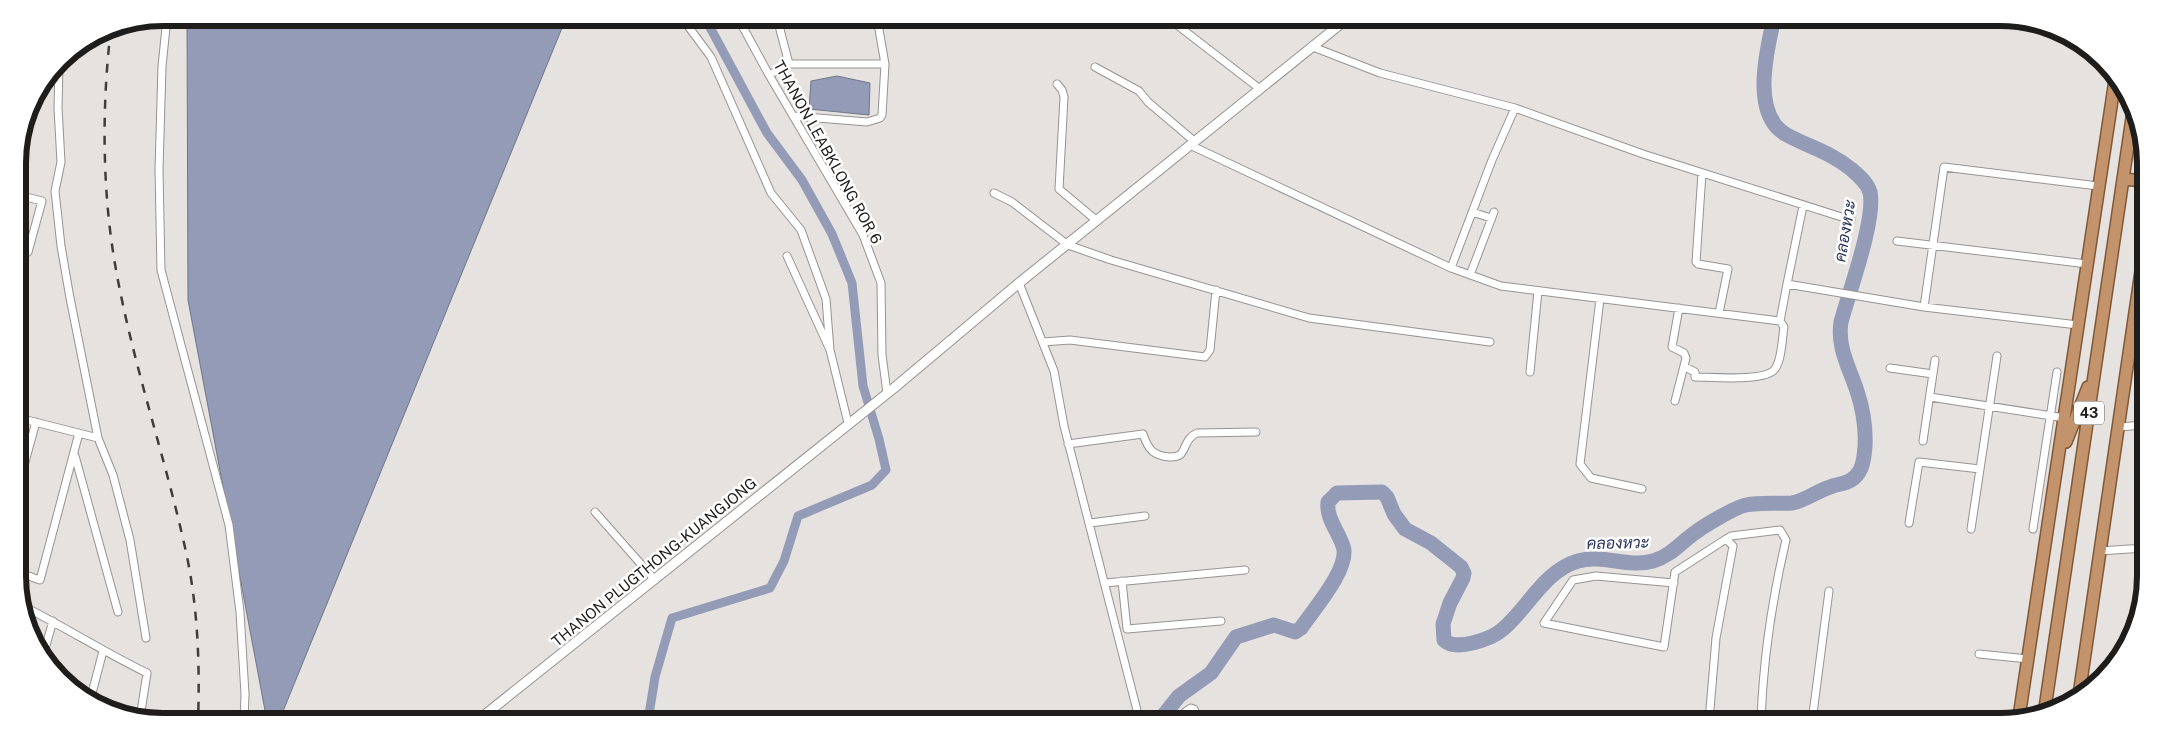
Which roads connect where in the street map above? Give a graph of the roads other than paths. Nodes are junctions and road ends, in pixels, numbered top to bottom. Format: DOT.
graph roads {
  1 [pos="166,26"];
  2 [pos="688,26"];
  3 [pos="742,26"];
  4 [pos="779,26"];
  5 [pos="878,26"];
  6 [pos="1178,26"];
  7 [pos="1338,26"];
  8 [pos="1313,47"];
  9 [pos="789,64"];
  10 [pos="885,64"];
  11 [pos="1095,67"];
  12 [pos="59,75"];
  13 [pos="768,75"];
  14 [pos="1057,84"];
  15 [pos="2114,88"];
  16 [pos="1260,89"];
  17 [pos="1514,108"];
  18 [pos="793,116"];
  19 [pos="2131,125"];
  20 [pos="1192,143"];
  21 [pos="1702,173"];
  22 [pos="2123,179"];
  23 [pos="2137,180"];
  24 [pos="2098,186"];
  25 [pos="994,193"];
  26 [pos="27,197"];
  27 [pos="1802,206"];
  28 [pos="1472,212"];
  29 [pos="1097,220"];
  30 [pos="1850,220"];
  31 [pos="1897,241"];
  32 [pos="1068,244"];
  33 [pos="1932,246"];
  34 [pos="28,252"];
  35 [pos="787,256"];
  36 [pos="2087,264"];
  37 [pos="1451,268"];
  38 [pos="1470,275"];
  39 [pos="1019,283"];
  40 [pos="1787,284"];
  41 [pos="1216,290"];
  42 [pos="1538,292"];
  43 [pos="2137,293"];
  44 [pos="1600,299"];
  45 [pos="1924,307"];
  46 [pos="1679,308"];
  47 [pos="1719,313"];
  48 [pos="1780,321"];
  49 [pos="2078,324"];
  50 [pos="1043,342"];
  51 [pos="1490,342"];
  52 [pos="830,350"];
  53 [pos="1998,356"];
  54 [pos="1935,360"];
  55 [pos="1685,367"];
  56 [pos="2096,367"];
  57 [pos="1890,368"];
  58 [pos="1530,372"];
  59 [pos="2057,372"];
  60 [pos="1933,374"];
  61 [pos="887,393"];
  62 [pos="1930,397"];
  63 [pos="1675,401"];
  64 [pos="1990,407"];
  65 [pos="2050,416"];
  66 [pos="2065,418"];
  67 [pos="26,420"];
  68 [pos="36,422"];
  69 [pos="848,424"];
  70 [pos="2137,426"];
  71 [pos="2118,427"];
  72 [pos="1256,432"];
  73 [pos="78,433"];
  74 [pos="98,438"];
  75 [pos="1923,441"];
  76 [pos="1068,444"];
  77 [pos="74,454"];
  78 [pos="26,457"];
  79 [pos="2059,460"];
  80 [pos="1980,469"];
  81 [pos="1642,489"];
  82 [pos="595,512"];
  83 [pos="1145,516"];
  84 [pos="1090,523"];
  85 [pos="1909,523"];
  86 [pos="1971,529"];
  87 [pos="2033,529"];
  88 [pos="1726,539"];
  89 [pos="2137,549"];
  90 [pos="2099,551"];
  91 [pos="1245,570"];
  92 [pos="26,575"];
  93 [pos="654,580"];
  94 [pos="1122,581"];
  95 [pos="1674,582"];
  96 [pos="1105,583"];
  97 [pos="1829,591"];
  98 [pos="31,609"];
  99 [pos="118,612"];
  100 [pos="53,621"];
  101 [pos="1221,621"];
  102 [pos="146,638"];
  103 [pos="46,645"];
  104 [pos="103,651"];
  105 [pos="1979,654"];
  106 [pos="2028,659"];
  107 [pos="2079,688"];
  108 [pos="92,692"];
  109 [pos="2046,704"];
  110 [pos="141,711"];
  111 [pos="2020,711"];
  112 [pos="1138,712"];
  113 [pos="1185,712"];
  114 [pos="1195,712"];
  115 [pos="1710,712"];
  116 [pos="1761,712"];
  117 [pos="1813,712"];
  118 [pos="244,713"];
  119 [pos="488,713"];
  1 -- 118 [label="street"];
  2 -- 52 [label="street"];
  3 -- 13 [label="street, THANON LEABKLONG ROR 6"];
  4 -- 9 [label="street"];
  5 -- 10 [label="street"];
  6 -- 16 [label="street"];
  7 -- 8 [label="street, THANON PLUGTHONG-KUANGJONG"];
  8 -- 16 [label="street, THANON PLUGTHONG-KUANGJONG"];
  8 -- 17 [label="street"];
  9 -- 10 [label="street"];
  9 -- 13 [label="street"];
  10 -- 18 [label="street"];
  11 -- 20 [label="street"];
  12 -- 74 [label="street"];
  13 -- 18 [label="street, THANON LEABKLONG ROR 6"];
  14 -- 29 [label="street"];
  15 -- 24 [label="highway"];
  16 -- 20 [label="street, THANON PLUGTHONG-KUANGJONG"];
  17 -- 21 [label="street"];
  17 -- 28 [label="street"];
  18 -- 61 [label="street, THANON LEABKLONG ROR 6"];
  19 -- 22 [label="highway, 43"];
  20 -- 29 [label="street, THANON PLUGTHONG-KUANGJONG"];
  20 -- 37 [label="street"];
  21 -- 27 [label="street"];
  21 -- 47 [label="street"];
  22 -- 23 [label="highway"];
  22 -- 56 [label="highway, 43"];
  24 -- 33 [label="street"];
  24 -- 36 [label="highway"];
  25 -- 32 [label="street"];
  26 -- 34 [label="street"];
  27 -- 30 [label="street"];
  27 -- 40 [label="street"];
  28 -- 37 [label="street"];
  28 -- 38 [label="street"];
  29 -- 32 [label="street, THANON PLUGTHONG-KUANGJONG"];
  31 -- 33 [label="street"];
  32 -- 39 [label="street, THANON PLUGTHONG-KUANGJONG"];
  32 -- 41 [label="street"];
  33 -- 36 [label="street"];
  33 -- 45 [label="street"];
  35 -- 52 [label="street"];
  36 -- 49 [label="highway"];
  37 -- 38 [label="street"];
  38 -- 42 [label="street"];
  39 -- 50 [label="street"];
  39 -- 61 [label="street, THANON PLUGTHONG-KUANGJONG"];
  40 -- 45 [label="street"];
  40 -- 48 [label="street"];
  41 -- 50 [label="street"];
  41 -- 51 [label="street"];
  42 -- 44 [label="street"];
  42 -- 58 [label="street"];
  43 -- 71 [label="highway, 43"];
  44 -- 46 [label="street"];
  44 -- 81 [label="street"];
  45 -- 49 [label="street"];
  46 -- 47 [label="street"];
  46 -- 55 [label="street"];
  47 -- 48 [label="street"];
  48 -- 55 [label="street"];
  49 -- 66 [label="highway"];
  50 -- 76 [label="street"];
  52 -- 69 [label="street"];
  53 -- 64 [label="street"];
  54 -- 60 [label="street"];
  55 -- 63 [label="street"];
  56 -- 79 [label="highway"];
  56 -- 109 [label="highway, 43"];
  57 -- 60 [label="street"];
  59 -- 65 [label="street"];
  60 -- 62 [label="street"];
  61 -- 69 [label="street, THANON PLUGTHONG-KUANGJONG"];
  62 -- 64 [label="street"];
  62 -- 75 [label="street"];
  64 -- 65 [label="street"];
  64 -- 80 [label="street"];
  65 -- 66 [label="street"];
  65 -- 87 [label="street"];
  66 -- 79 [label="highway"];
  67 -- 68 [label="street"];
  68 -- 73 [label="street"];
  68 -- 78 [label="street"];
  69 -- 93 [label="street, THANON PLUGTHONG-KUANGJONG"];
  70 -- 71 [label="street"];
  71 -- 90 [label="highway, 43"];
  72 -- 76 [label="street"];
  73 -- 74 [label="street"];
  73 -- 77 [label="street"];
  74 -- 102 [label="street"];
  76 -- 84 [label="street"];
  77 -- 92 [label="street"];
  77 -- 99 [label="street"];
  79 -- 106 [label="highway"];
  80 -- 85 [label="street"];
  80 -- 86 [label="street"];
  82 -- 93 [label="street"];
  83 -- 84 [label="street"];
  84 -- 96 [label="street"];
  88 -- 95 [label="street"];
  88 -- 115 [label="street"];
  88 -- 116 [label="street"];
  89 -- 90 [label="street"];
  90 -- 107 [label="highway, 43"];
  91 -- 94 [label="street"];
  93 -- 119 [label="street, THANON PLUGTHONG-KUANGJONG"];
  94 -- 96 [label="street"];
  94 -- 101 [label="street"];
  95 -- 95 [label="street"];
  96 -- 112 [label="street"];
  97 -- 117 [label="street"];
  98 -- 100 [label="street"];
  100 -- 103 [label="street"];
  100 -- 104 [label="street"];
  104 -- 108 [label="street"];
  104 -- 110 [label="street"];
  105 -- 106 [label="street"];
  106 -- 111 [label="highway"];
  113 -- 114 [label="street"];
}
